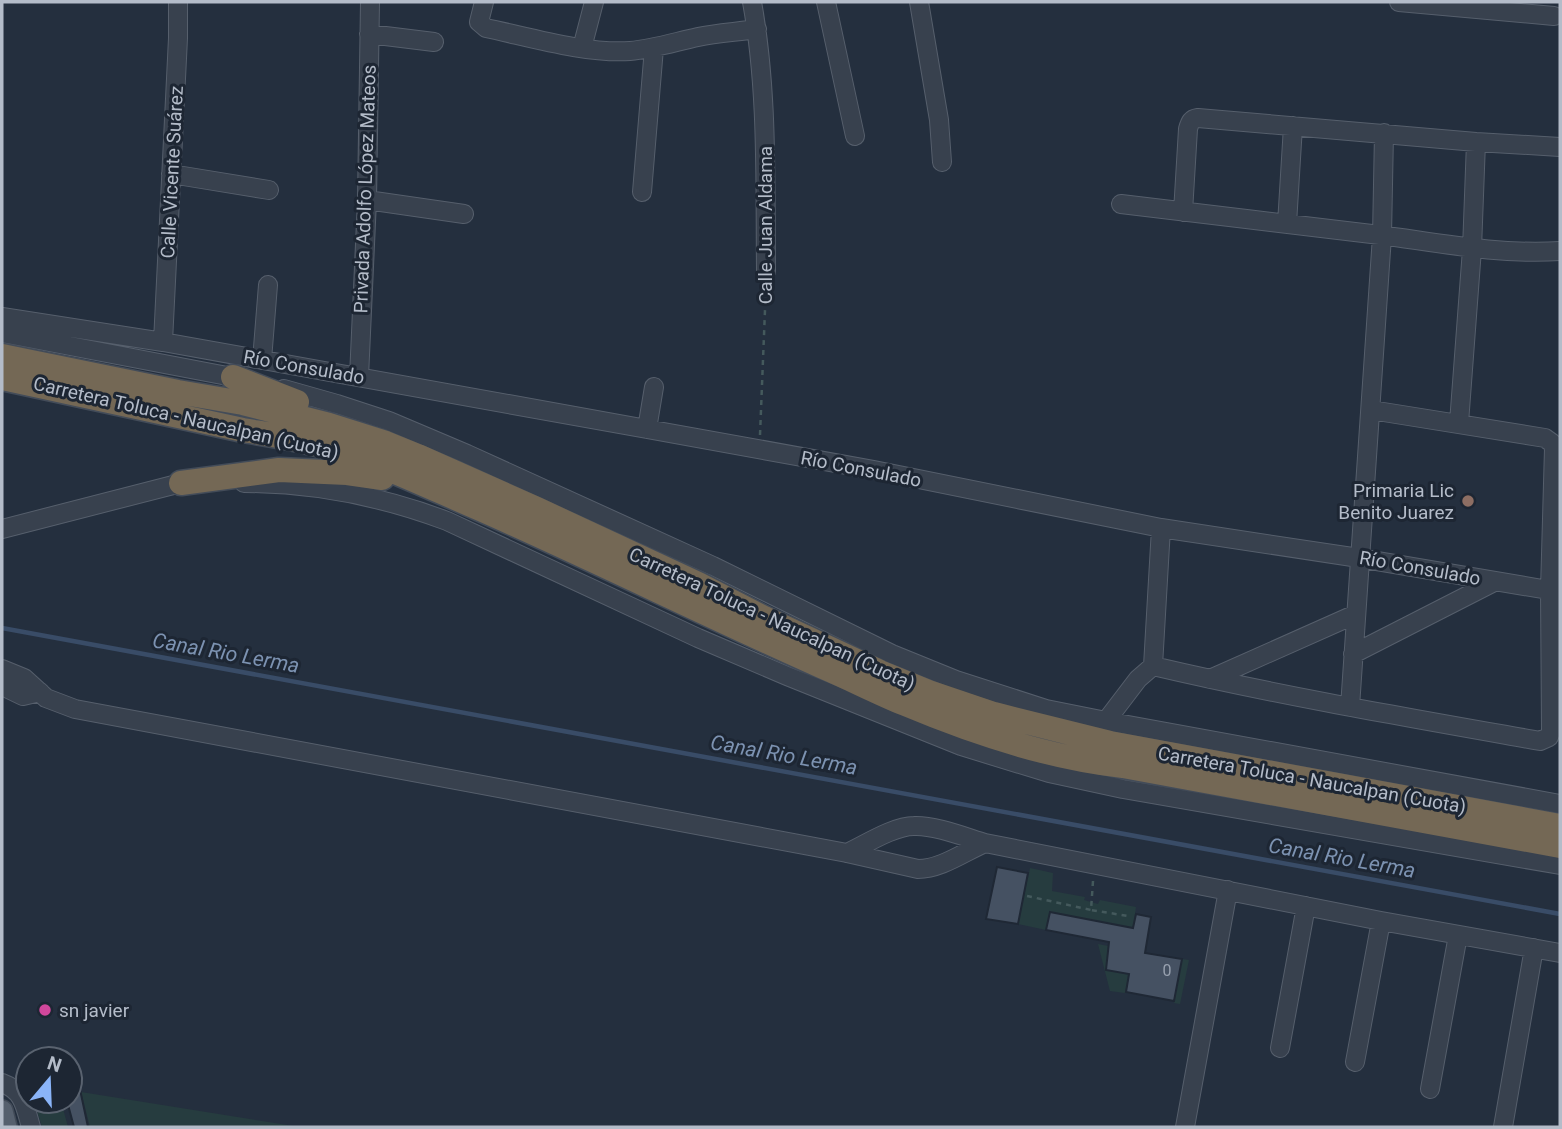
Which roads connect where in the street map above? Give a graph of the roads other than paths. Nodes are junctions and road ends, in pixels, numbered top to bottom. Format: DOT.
graph roads {
  1 [pos="178,2"];
  2 [pos="370,2"];
  3 [pos="484,2"];
  4 [pos="594,2"];
  5 [pos="752,2"];
  6 [pos="826,2"];
  7 [pos="919,2"];
  8 [pos="1399,2"];
  9 [pos="1496,6"];
  10 [pos="1554,16"];
  11 [pos="757,29"];
  12 [pos="369,34"];
  13 [pos="434,42"];
  14 [pos="582,48"];
  15 [pos="654,48"];
  16 [pos="1293,126"];
  17 [pos="1384,133"];
  18 [pos="855,136"];
  19 [pos="1476,142"];
  20 [pos="1560,146"];
  21 [pos="942,162"];
  22 [pos="172,174"];
  23 [pos="270,190"];
  24 [pos="642,192"];
  25 [pos="367,200"];
  26 [pos="1121,204"];
  27 [pos="1183,212"];
  28 [pos="464,214"];
  29 [pos="1287,224"];
  30 [pos="1382,236"];
  31 [pos="1472,249"];
  32 [pos="1560,251"];
  33 [pos="766,271"];
  34 [pos="268,285"];
  35 [pos="2,317"];
  36 [pos="2,333"];
  37 [pos="163,342"];
  38 [pos="2,356"];
  39 [pos="262,360"];
  40 [pos="233,377"];
  41 [pos="359,377"];
  42 [pos="2,378"];
  43 [pos="654,387"];
  44 [pos="1371,410"];
  45 [pos="1459,424"];
  46 [pos="647,429"];
  47 [pos="453,471"];
  48 [pos="181,482"];
  49 [pos="417,483"];
  50 [pos="1161,528"];
  51 [pos="2,529"];
  52 [pos="1359,558"];
  53 [pos="1496,581"];
  54 [pos="1555,591"];
  55 [pos="1356,614"];
  56 [pos="1353,654"];
  57 [pos="2,660"];
  58 [pos="1153,666"];
  59 [pos="2,669"];
  60 [pos="1210,679"];
  61 [pos="2,686"];
  62 [pos="40,692"];
  63 [pos="59,703"];
  64 [pos="1350,707"];
  65 [pos="1106,722"];
  66 [pos="1560,804"];
  67 [pos="1560,826"];
  68 [pos="985,842"];
  69 [pos="1560,846"];
  70 [pos="847,853"];
  71 [pos="1560,865"];
  72 [pos="1228,890"];
  73 [pos="1306,906"];
  74 [pos="1381,921"];
  75 [pos="1458,935"];
  76 [pos="1534,948"];
  77 [pos="1560,953"];
  78 [pos="1280,1048"];
  79 [pos="1355,1062"];
  80 [pos="2,1083"];
  81 [pos="1430,1089"];
  82 [pos="2,1111"];
  83 [pos="6,1127"];
  84 [pos="31,1127"];
  85 [pos="1185,1127"];
  86 [pos="1503,1127"];
  1 -- 22 [label="street, Calle Vicente Suárez"];
  2 -- 12 [label="street, Privada Adolfo López Mateos"];
  3 -- 14 [label="street"];
  4 -- 14 [label="street"];
  5 -- 11 [label="street, Calle Juan Aldama"];
  6 -- 18 [label="street"];
  7 -- 21 [label="street"];
  8 -- 9 [label="street"];
  9 -- 10 [label="street"];
  11 -- 15 [label="street"];
  11 -- 33 [label="street, Calle Juan Aldama"];
  12 -- 13 [label="street"];
  12 -- 25 [label="street, Privada Adolfo López Mateos"];
  14 -- 15 [label="street"];
  15 -- 24 [label="street"];
  16 -- 17 [label="street"];
  16 -- 27 [label="street"];
  16 -- 29 [label="street"];
  17 -- 19 [label="street"];
  17 -- 30 [label="street"];
  19 -- 20 [label="street"];
  19 -- 31 [label="street"];
  22 -- 23 [label="street"];
  22 -- 37 [label="street, Calle Vicente Suárez"];
  25 -- 28 [label="street"];
  25 -- 41 [label="street, Privada Adolfo López Mateos"];
  26 -- 27 [label="street"];
  27 -- 29 [label="street"];
  29 -- 30 [label="street"];
  30 -- 31 [label="street"];
  30 -- 44 [label="street"];
  31 -- 32 [label="street"];
  31 -- 45 [label="street"];
  34 -- 39 [label="street"];
  35 -- 37 [label="street, Río Consulado"];
  36 -- 40 [label="street"];
  37 -- 39 [label="street, Río Consulado"];
  38 -- 47 [label="highway, Carretera Toluca - Naucalpan (Cuota)"];
  39 -- 41 [label="street, Río Consulado"];
  40 -- 47 [label="highway"];
  40 -- 65 [label="street"];
  41 -- 46 [label="street, Río Consulado"];
  42 -- 49 [label="highway, Carretera Toluca - Naucalpan (Cuota)"];
  43 -- 46 [label="street"];
  44 -- 45 [label="street"];
  44 -- 52 [label="street"];
  45 -- 54 [label="street"];
  46 -- 50 [label="street, Río Consulado"];
  47 -- 67 [label="highway, Carretera Toluca - Naucalpan (Cuota)"];
  48 -- 49 [label="highway"];
  48 -- 51 [label="street"];
  48 -- 71 [label="street"];
  49 -- 69 [label="highway, Carretera Toluca - Naucalpan (Cuota)"];
  50 -- 52 [label="street, Río Consulado"];
  50 -- 58 [label="street"];
  52 -- 53 [label="street, Río Consulado"];
  52 -- 55 [label="street"];
  53 -- 54 [label="street, Río Consulado"];
  53 -- 56 [label="street"];
  54 -- 64 [label="street"];
  55 -- 56 [label="street"];
  55 -- 60 [label="street"];
  56 -- 64 [label="street"];
  57 -- 63 [label="street"];
  58 -- 60 [label="street"];
  58 -- 65 [label="street"];
  59 -- 62 [label="street"];
  60 -- 64 [label="street"];
  61 -- 62 [label="street"];
  62 -- 63 [label="street"];
  63 -- 70 [label="street"];
  65 -- 66 [label="street"];
  68 -- 70 [label="street"];
  68 -- 70 [label="street"];
  68 -- 72 [label="street"];
  72 -- 73 [label="street"];
  72 -- 85 [label="street"];
  73 -- 74 [label="street"];
  73 -- 78 [label="street"];
  74 -- 75 [label="street"];
  74 -- 79 [label="street"];
  75 -- 76 [label="street"];
  75 -- 81 [label="street"];
  76 -- 77 [label="street"];
  76 -- 86 [label="street"];
  80 -- 84 [label="street"];
  82 -- 83 [label="main road"];
}
